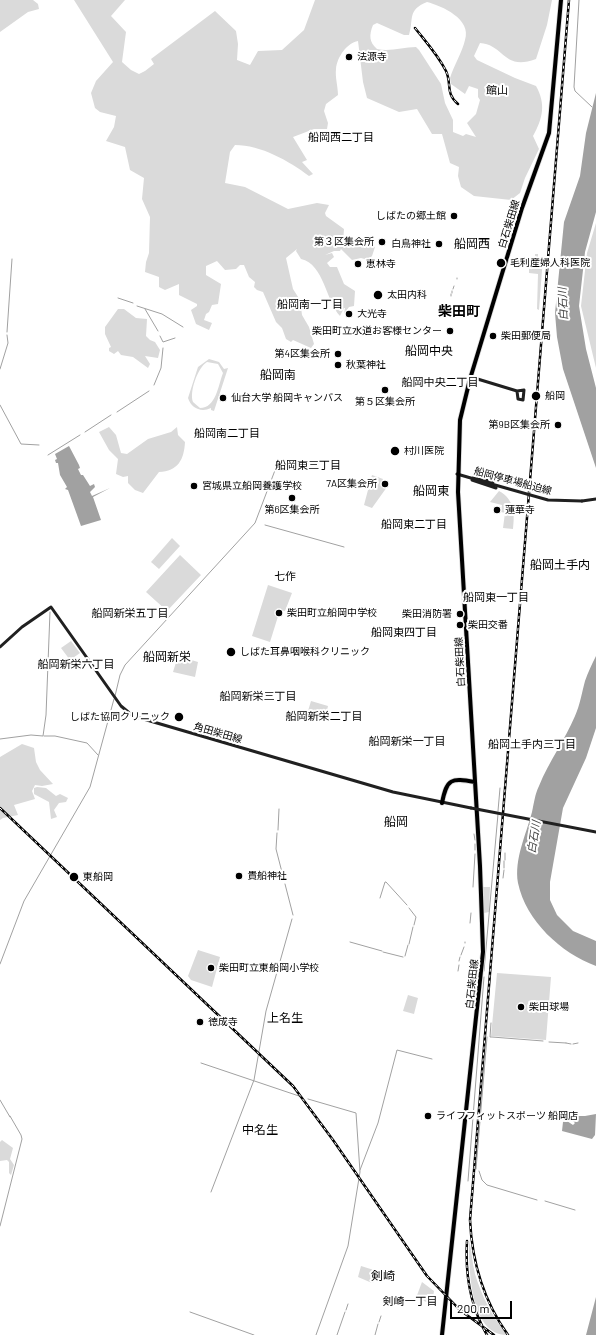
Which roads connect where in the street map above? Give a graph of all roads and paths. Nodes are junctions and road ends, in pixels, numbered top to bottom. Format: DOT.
graph roads {
  1 [pos="561,0"];
  2 [pos="471,377"];
  3 [pos="517,391"];
  4 [pos="457,474"];
  5 [pos="473,479"];
  6 [pos="493,482"];
  7 [pos="496,488"];
  8 [pos="596,499"];
  9 [pos="0,646"];
  10 [pos="475,782"];
  11 [pos="442,803"];
  12 [pos="596,832"];
  13 [pos="442,1335"];
  1 -- 2 [label="main road, 白石柴田線"];
  2 -- 3 [label="main road"];
  2 -- 4 [label="main road, 白石柴田線"];
  4 -- 5 [label="main road, 船岡停車場船迫線"];
  4 -- 10 [label="main road, 白石柴田線"];
  5 -- 6 [label="main road"];
  5 -- 7 [label="main road"];
  5 -- 8 [label="main road, 船岡停車場船迫線, bridge"];
  9 -- 11 [label="main road, 角田柴田線"];
  10 -- 11 [label="main road"];
  10 -- 13 [label="main road, 白石柴田線"];
  11 -- 12 [label="main road, 角田柴田線, bridge"];
}
